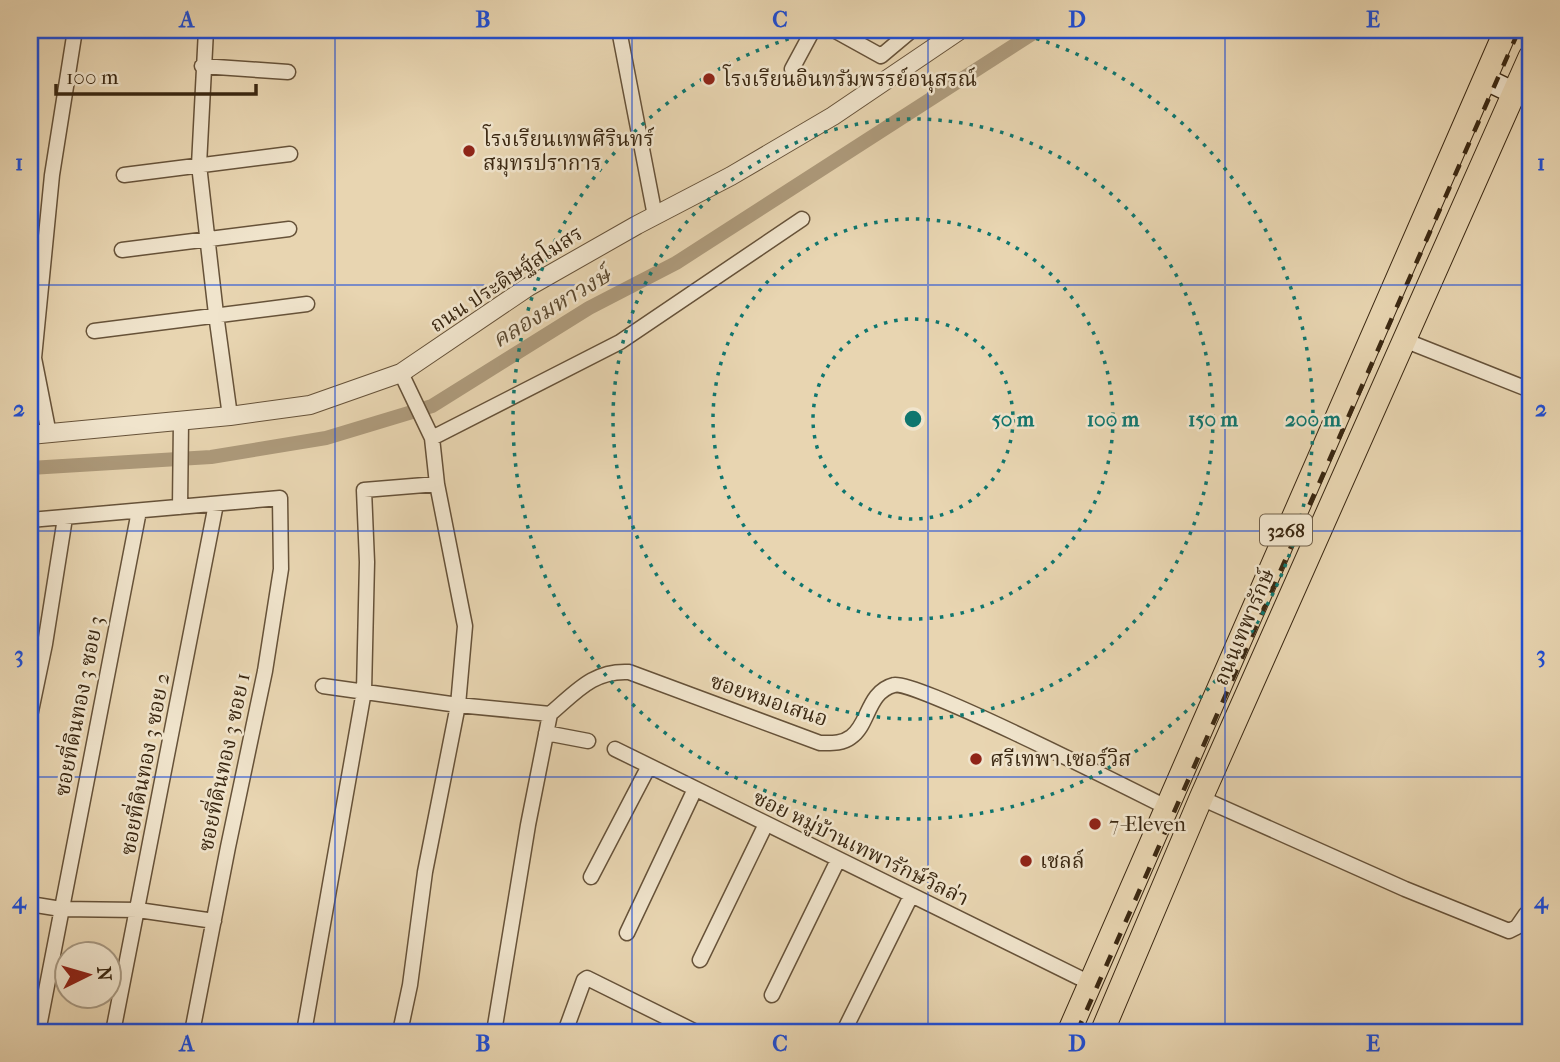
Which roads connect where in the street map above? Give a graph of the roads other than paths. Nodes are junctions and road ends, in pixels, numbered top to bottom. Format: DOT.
graph roads {
  1 [pos="75,30"];
  2 [pos="206,30"];
  3 [pos="619,30"];
  4 [pos="813,30"];
  5 [pos="834,30"];
  6 [pos="912,30"];
  7 [pos="960,30"];
  8 [pos="1506,30"];
  9 [pos="1530,57"];
  10 [pos="202,65"];
  11 [pos="792,69"];
  12 [pos="288,72"];
  13 [pos="1485,79"];
  14 [pos="1514,93"];
  15 [pos="290,154"];
  16 [pos="199,165"];
  17 [pos="124,175"];
  18 [pos="655,216"];
  19 [pos="803,219"];
  20 [pos="289,229"];
  21 [pos="208,239"];
  22 [pos="122,250"];
  23 [pos="307,304"];
  24 [pos="216,314"];
  25 [pos="94,331"];
  26 [pos="1404,340"];
  27 [pos="401,373"];
  28 [pos="1530,390"];
  29 [pos="230,416"];
  30 [pos="181,421"];
  31 [pos="49,434"];
  32 [pos="30,435"];
  33 [pos="431,436"];
  34 [pos="437,484"];
  35 [pos="216,504"];
  36 [pos="180,507"];
  37 [pos="139,511"];
  38 [pos="65,518"];
  39 [pos="30,520"];
  40 [pos="323,686"];
  41 [pos="364,691"];
  42 [pos="458,705"];
  43 [pos="550,715"];
  44 [pos="30,716"];
  45 [pos="547,733"];
  46 [pos="588,741"];
  47 [pos="615,749"];
  48 [pos="649,766"];
  49 [pos="695,789"];
  50 [pos="1201,798"];
  51 [pos="1166,807"];
  52 [pos="766,824"];
  53 [pos="838,860"];
  54 [pos="591,877"];
  55 [pos="911,895"];
  56 [pos="30,904"];
  57 [pos="61,909"];
  58 [pos="138,910"];
  59 [pos="1526,915"];
  60 [pos="214,921"];
  61 [pos="627,933"];
  62 [pos="700,960"];
  63 [pos="1090,983"];
  64 [pos="772,995"];
  65 [pos="673,1027"];
  66 [pos="845,1029"];
  67 [pos="38,1032"];
  68 [pos="113,1032"];
  69 [pos="192,1032"];
  70 [pos="304,1032"];
  71 [pos="400,1032"];
  72 [pos="494,1032"];
  73 [pos="565,1032"];
  74 [pos="696,1032"];
  75 [pos="1069,1032"];
  76 [pos="1102,1032"];
  1 -- 31 [label="street"];
  2 -- 10 [label="street"];
  3 -- 18 [label="street"];
  4 -- 11 [label="street"];
  5 -- 6 [label="street"];
  7 -- 18 [label="street, ถนน ประดิษฐ์สโมสร"];
  8 -- 13 [label="main road, ถนนเทพารักษ์ / 3268"];
  9 -- 14 [label="main road, ถนนเทพารักษ์ / 3268"];
  10 -- 12 [label="street"];
  10 -- 16 [label="street"];
  13 -- 14 [label="main road"];
  13 -- 51 [label="main road, ถนนเทพารักษ์ / 3268"];
  14 -- 26 [label="main road, ถนนเทพารักษ์ / 3268"];
  15 -- 16 [label="street"];
  16 -- 17 [label="street"];
  16 -- 21 [label="street"];
  18 -- 27 [label="street, ถนน ประดิษฐ์สโมสร"];
  19 -- 33 [label="street"];
  20 -- 21 [label="street"];
  21 -- 22 [label="street"];
  21 -- 24 [label="street"];
  23 -- 24 [label="street"];
  24 -- 25 [label="street"];
  24 -- 29 [label="street"];
  26 -- 28 [label="street"];
  26 -- 50 [label="main road, ถนนเทพารักษ์ / 3268"];
  27 -- 29 [label="street, ถนน ประดิษฐ์สโมสร"];
  27 -- 33 [label="street"];
  29 -- 30 [label="street, ถนน ประดิษฐ์สโมสร"];
  30 -- 31 [label="street, ถนน ประดิษฐ์สโมสร"];
  30 -- 36 [label="street"];
  31 -- 32 [label="street, ถนน ประดิษฐ์สโมสร"];
  33 -- 34 [label="street"];
  34 -- 41 [label="street"];
  34 -- 42 [label="street"];
  35 -- 36 [label="street"];
  35 -- 58 [label="street, ซอยที่ดินทอง 3 ซอย 2"];
  35 -- 60 [label="street, ซอยที่ดินทอง 3 ซอย 1"];
  36 -- 37 [label="street"];
  37 -- 38 [label="street"];
  37 -- 57 [label="street, ซอยที่ดินทอง 3 ซอย 3"];
  38 -- 39 [label="street"];
  38 -- 44 [label="street"];
  40 -- 41 [label="street"];
  41 -- 42 [label="street"];
  41 -- 70 [label="street"];
  42 -- 43 [label="street"];
  42 -- 71 [label="street"];
  43 -- 45 [label="street"];
  43 -- 51 [label="street, ซอยหมอเสนอ"];
  45 -- 46 [label="street"];
  45 -- 72 [label="street"];
  47 -- 48 [label="street, ซอย หมู่บ้านเทพารักษ์วิลล่า"];
  48 -- 49 [label="street, ซอย หมู่บ้านเทพารักษ์วิลล่า"];
  48 -- 54 [label="street"];
  49 -- 52 [label="street, ซอย หมู่บ้านเทพารักษ์วิลล่า"];
  49 -- 61 [label="street"];
  50 -- 59 [label="street"];
  50 -- 76 [label="main road, ถนนเทพารักษ์ / 3268"];
  51 -- 63 [label="main road, ถนนเทพารักษ์ / 3268"];
  52 -- 53 [label="street, ซอย หมู่บ้านเทพารักษ์วิลล่า"];
  52 -- 62 [label="street"];
  53 -- 55 [label="street, ซอย หมู่บ้านเทพารักษ์วิลล่า"];
  53 -- 64 [label="street"];
  55 -- 63 [label="street, ซอย หมู่บ้านเทพารักษ์วิลล่า"];
  55 -- 66 [label="street"];
  56 -- 57 [label="street"];
  57 -- 58 [label="street"];
  57 -- 67 [label="street, ซอยที่ดินทอง 3 ซอย 3"];
  58 -- 60 [label="street"];
  58 -- 68 [label="street, ซอยที่ดินทอง 3 ซอย 2"];
  60 -- 69 [label="street, ซอยที่ดินทอง 3 ซอย 1"];
  63 -- 75 [label="main road, ถนนเทพารักษ์ / 3268"];
  65 -- 73 [label="street"];
  65 -- 74 [label="street"];
}
